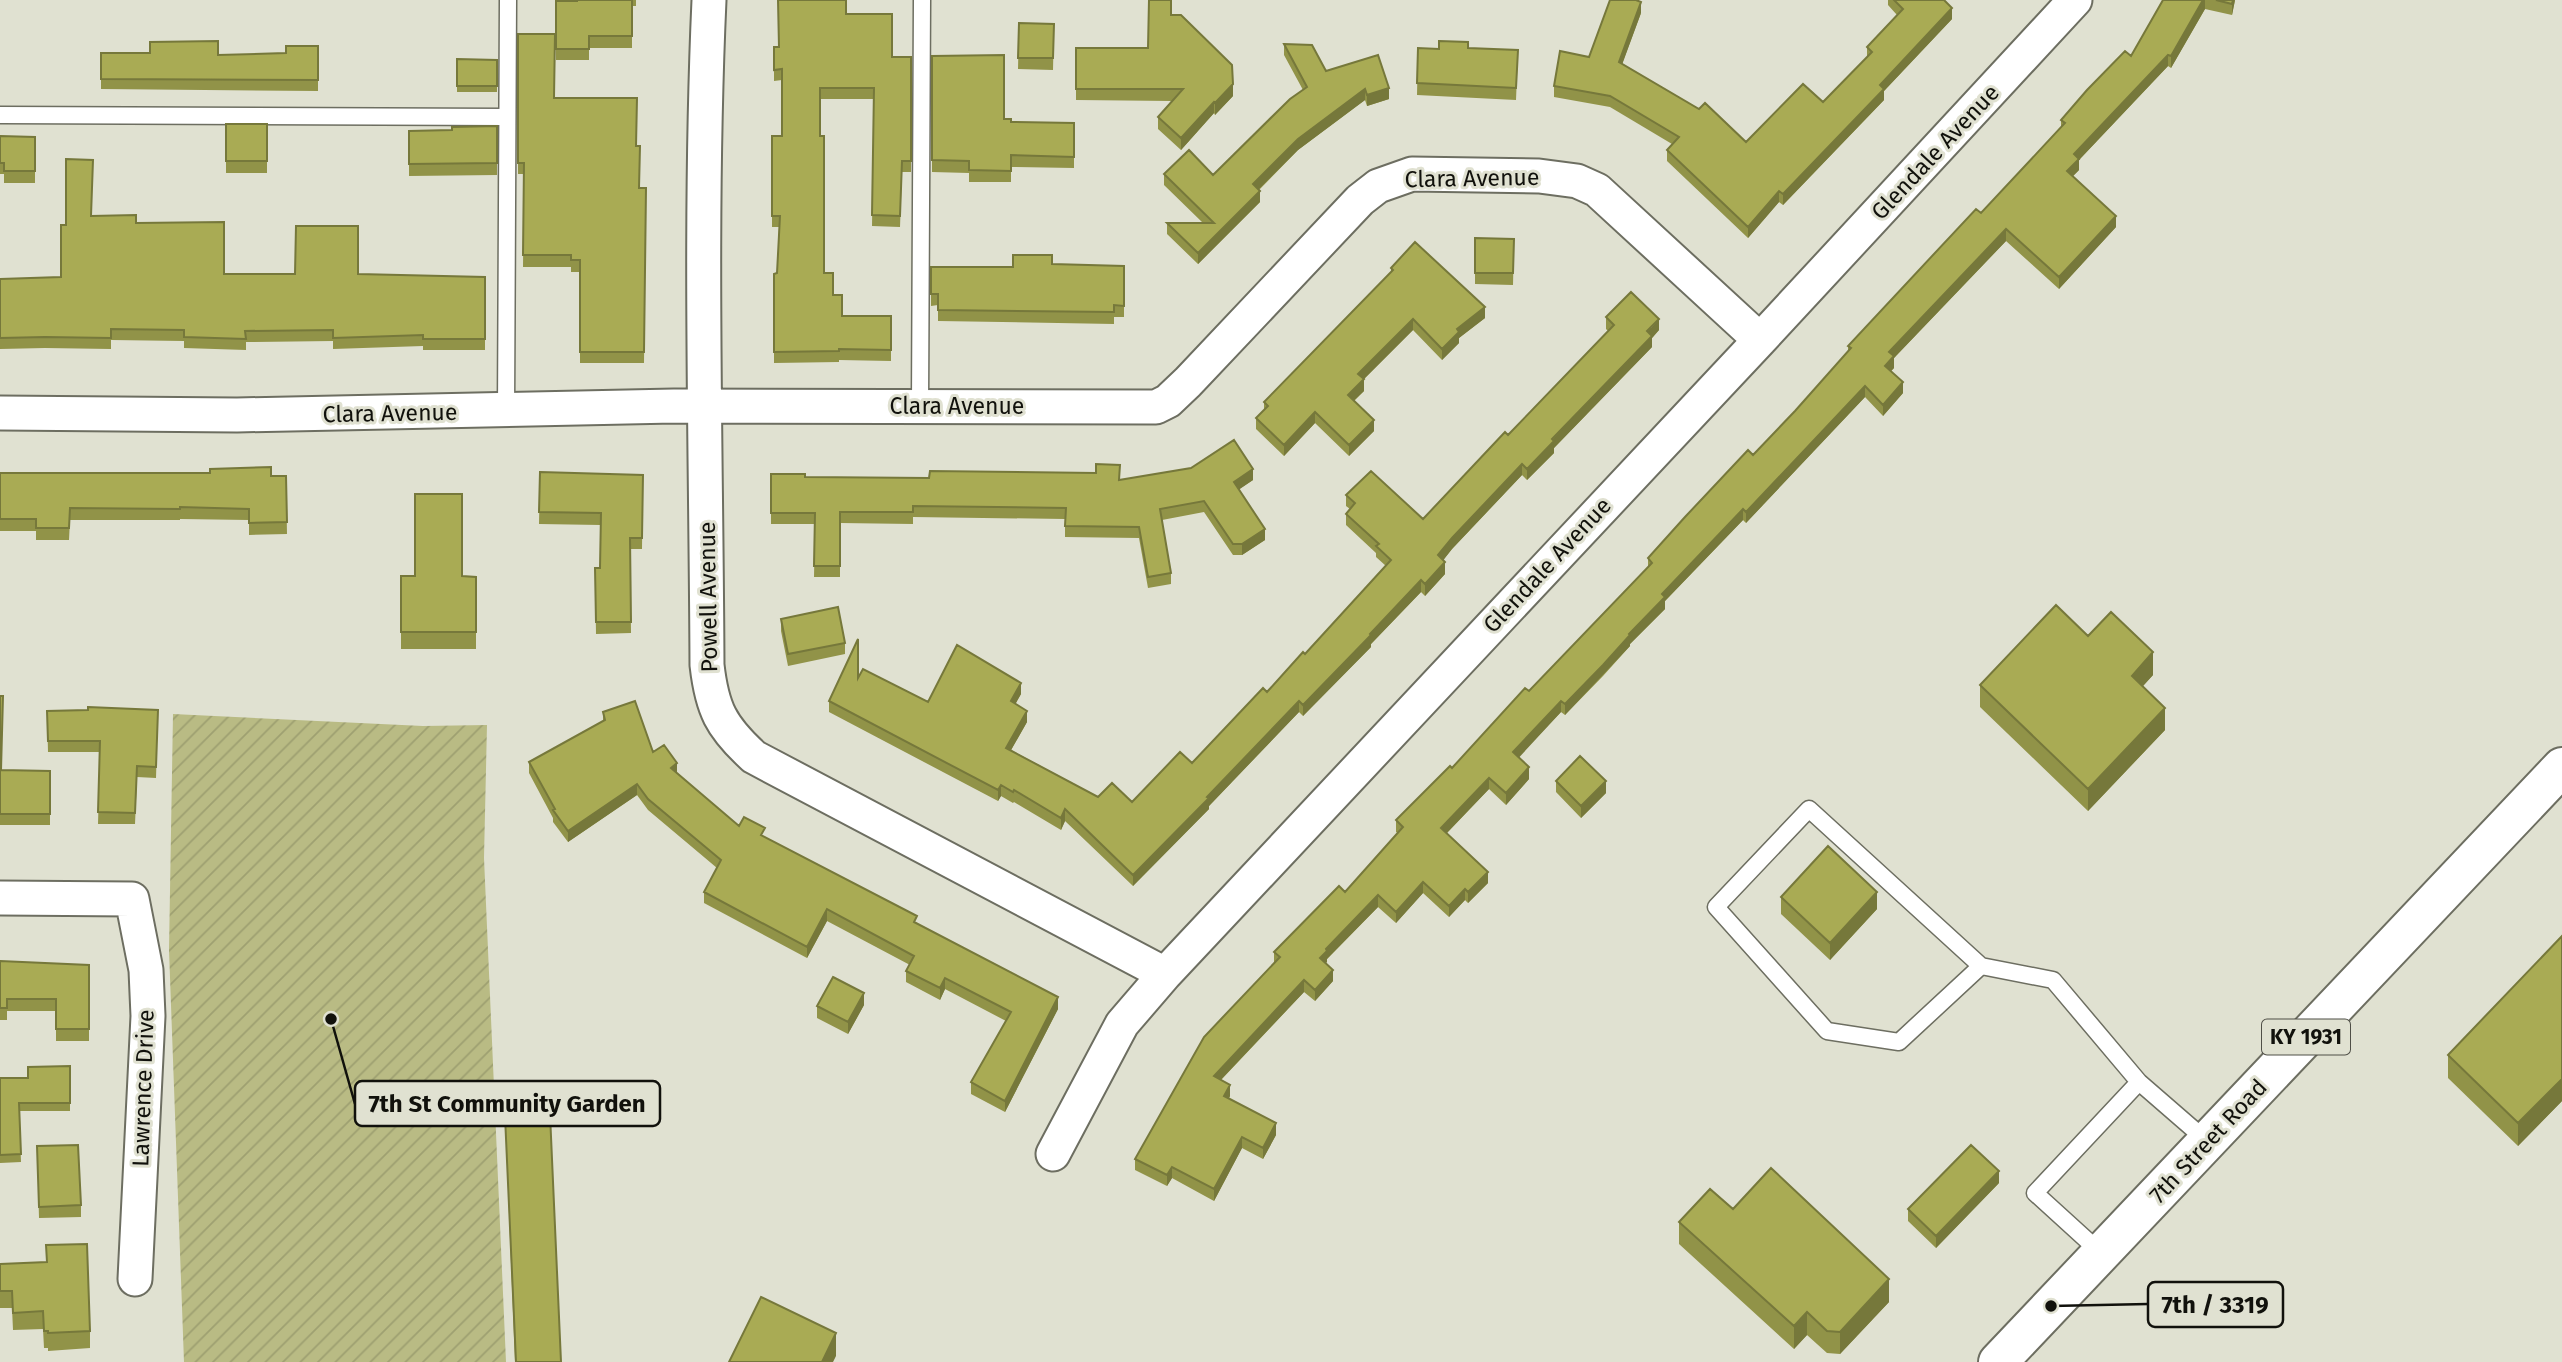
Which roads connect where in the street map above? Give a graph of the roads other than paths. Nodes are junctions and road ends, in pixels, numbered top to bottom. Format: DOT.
graph roads {
  1 [pos="508,0"];
  2 [pos="709,0"];
  3 [pos="922,0"];
  4 [pos="2075,0"];
  5 [pos="0,115"];
  6 [pos="507,117"];
  7 [pos="1760,340"];
  8 [pos="920,405"];
  9 [pos="704,407"];
  10 [pos="506,411"];
  11 [pos="0,412"];
  12 [pos="2562,767"];
  13 [pos="0,898"];
  14 [pos="1981,965"];
  15 [pos="1164,974"];
  16 [pos="2140,1082"];
  17 [pos="2207,1141"];
  18 [pos="1053,1154"];
  19 [pos="2101,1253"];
  20 [pos="135,1279"];
  21 [pos="1998,1362"];
  1 -- 6 [label="lane"];
  2 -- 9 [label="street, Powell Avenue"];
  3 -- 8 [label="lane"];
  4 -- 7 [label="street, Glendale Avenue"];
  5 -- 6 [label="lane"];
  6 -- 10 [label="lane"];
  7 -- 8 [label="street, Clara Avenue"];
  7 -- 15 [label="street, Glendale Avenue"];
  8 -- 9 [label="street, Clara Avenue"];
  9 -- 10 [label="street, Clara Avenue"];
  9 -- 15 [label="street, Powell Avenue"];
  10 -- 11 [label="street, Clara Avenue"];
  12 -- 17 [label="main road, 7th Street Road / KY 1931"];
  13 -- 20 [label="street, Lawrence Drive"];
  14 -- 14 [label="lane"];
  14 -- 16 [label="lane"];
  15 -- 18 [label="street, Glendale Avenue"];
  16 -- 17 [label="lane"];
  16 -- 19 [label="lane"];
  17 -- 19 [label="main road, 7th Street Road / KY 1931"];
  19 -- 21 [label="main road, 7th Street Road / KY 1931"];
}
